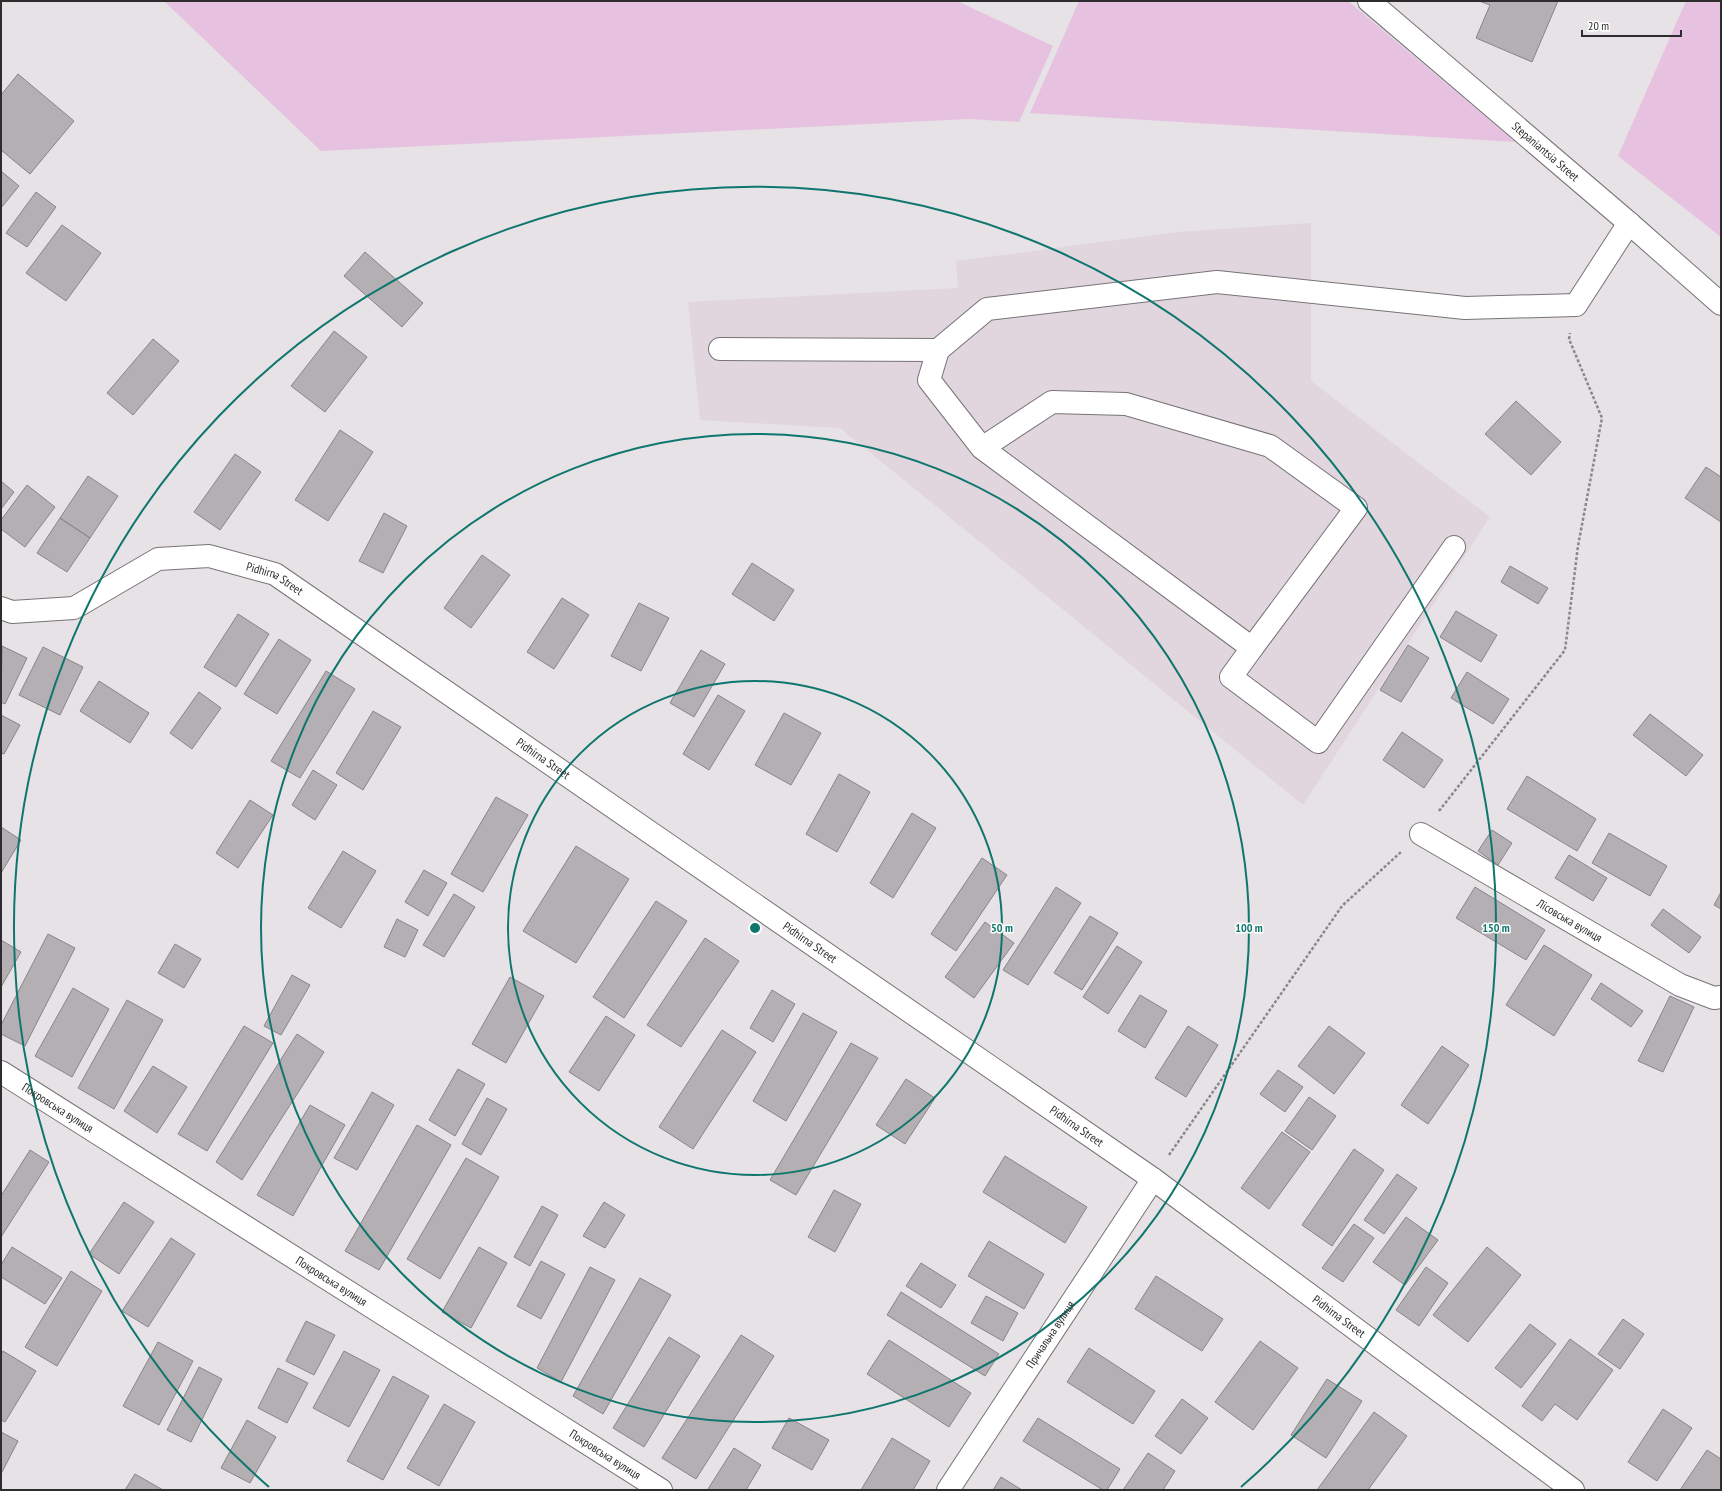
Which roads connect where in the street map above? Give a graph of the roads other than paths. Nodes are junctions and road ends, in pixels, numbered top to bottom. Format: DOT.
graph roads {
  1 [pos="1369,1"];
  2 [pos="1629,223"];
  3 [pos="1721,304"];
  4 [pos="720,349"];
  5 [pos="938,350"];
  6 [pos="982,448"];
  7 [pos="1454,547"];
  8 [pos="1,608"];
  9 [pos="1252,648"];
  10 [pos="1421,834"];
  11 [pos="1721,997"];
  12 [pos="1,1072"];
  13 [pos="1153,1179"];
  14 [pos="661,1490"];
  15 [pos="948,1490"];
  16 [pos="1573,1490"];
  1 -- 2 [label="street, Stepaniantsia Street"];
  2 -- 3 [label="street, Stepaniantsia Street"];
  2 -- 5 [label="street"];
  4 -- 5 [label="street"];
  5 -- 6 [label="street"];
  6 -- 9 [label="street"];
  6 -- 9 [label="street"];
  7 -- 9 [label="street"];
  8 -- 13 [label="street, Pidhirna Street"];
  10 -- 11 [label="street, Лісовська вулиця"];
  12 -- 14 [label="street, Покровська вулиця"];
  13 -- 15 [label="street, Причальна вулиця"];
  13 -- 16 [label="street, Pidhirna Street"];
}
